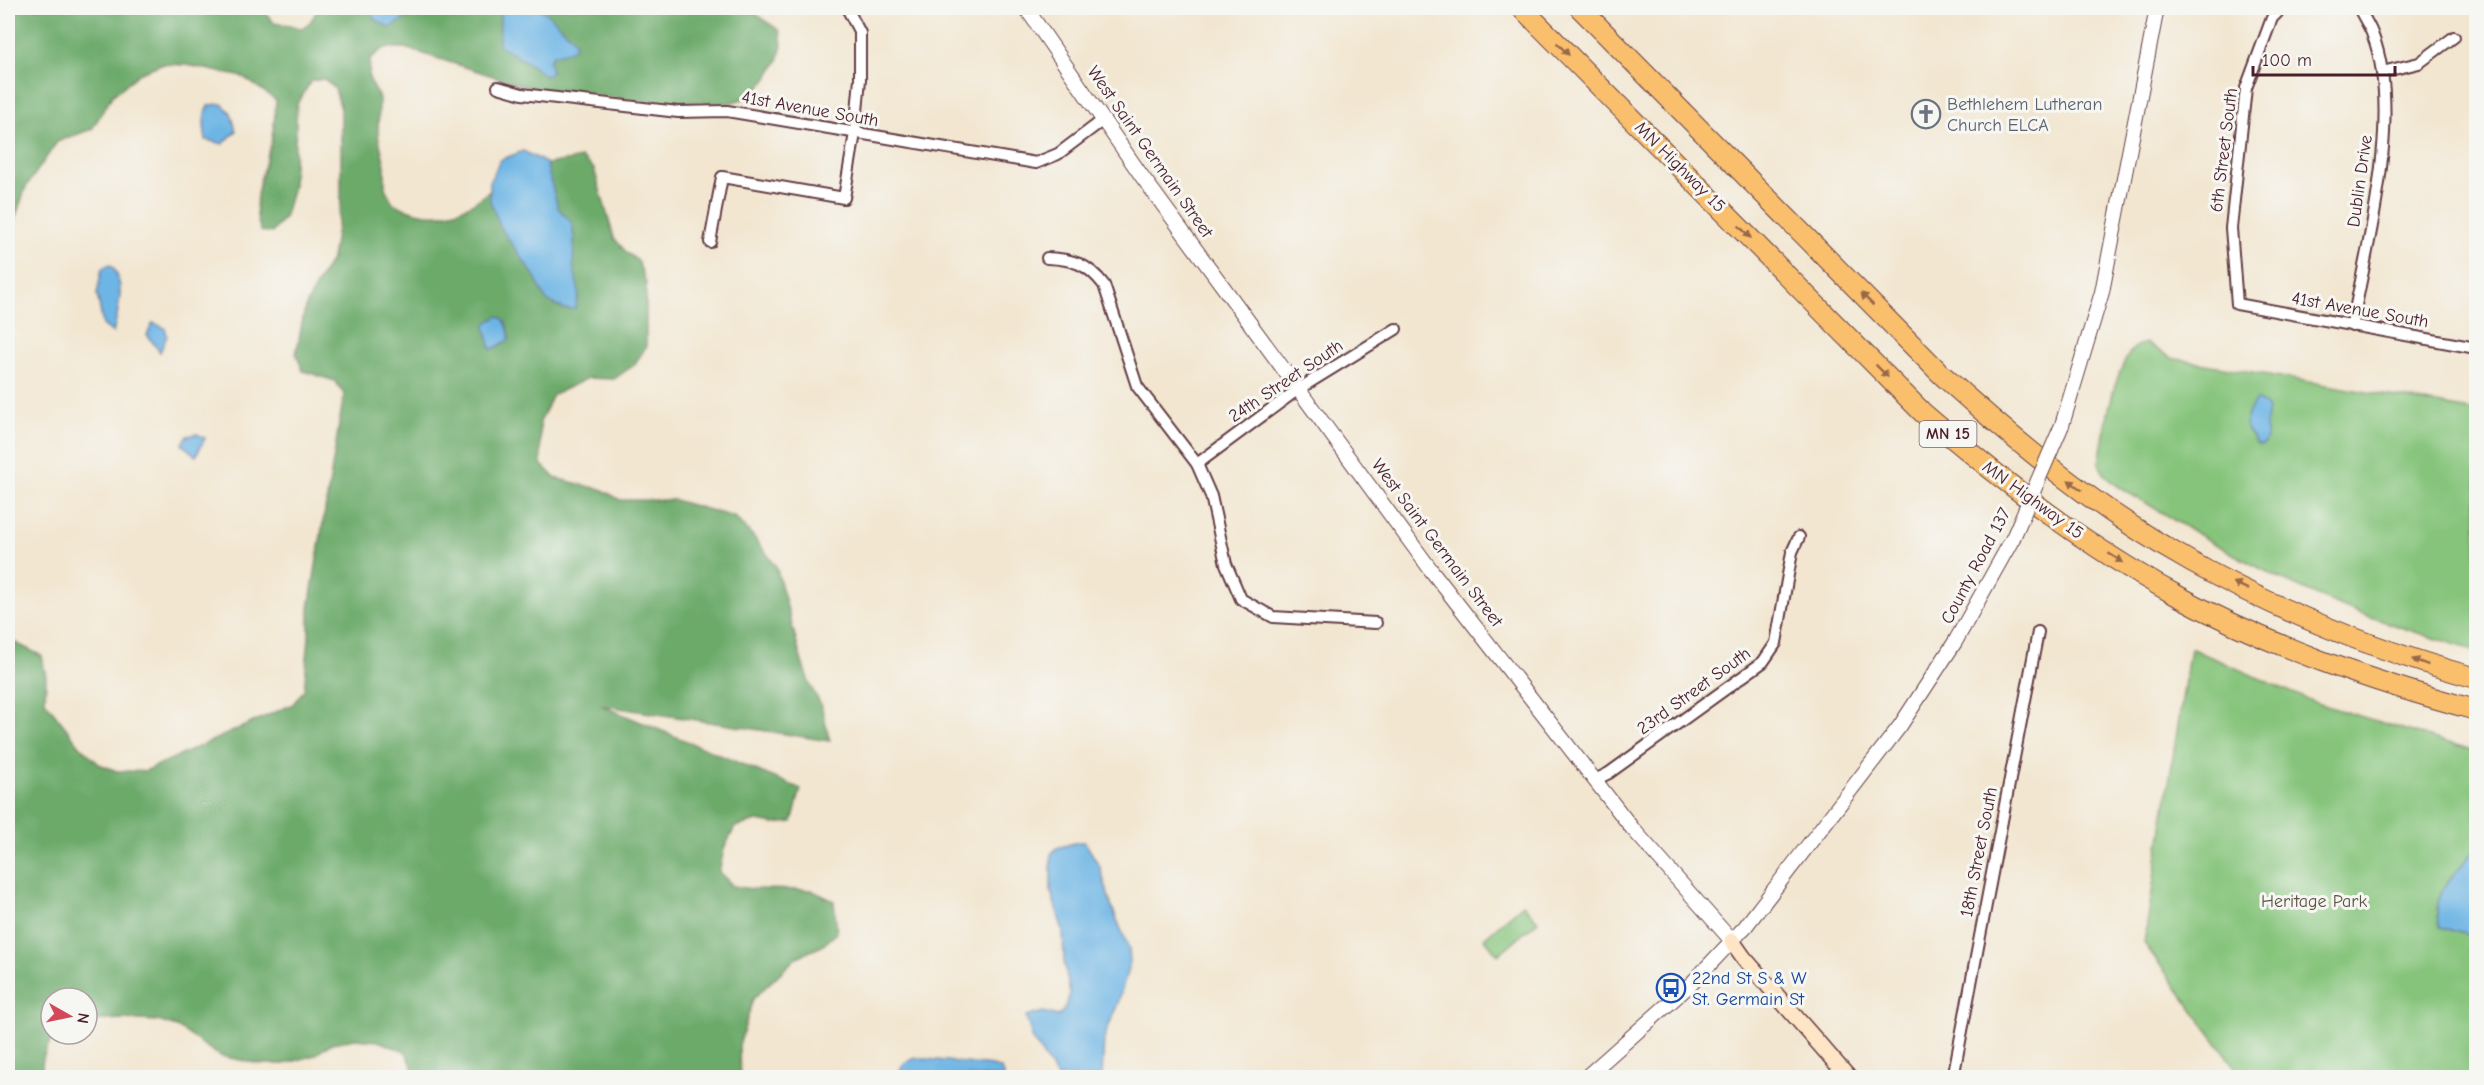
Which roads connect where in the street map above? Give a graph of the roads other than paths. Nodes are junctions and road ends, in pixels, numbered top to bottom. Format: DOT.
graph roads {
  1 [pos="846,8"];
  2 [pos="1026,8"];
  3 [pos="1522,8"];
  4 [pos="1580,8"];
  5 [pos="2157,8"];
  6 [pos="2282,8"];
  7 [pos="2359,8"];
  8 [pos="2454,37"];
  9 [pos="2382,72"];
  10 [pos="498,87"];
  11 [pos="1103,120"];
  12 [pos="855,133"];
  13 [pos="710,242"];
  14 [pos="1047,258"];
  15 [pos="2237,304"];
  16 [pos="2352,326"];
  17 [pos="1396,329"];
  18 [pos="2476,348"];
  19 [pos="1297,390"];
  20 [pos="1197,464"];
  21 [pos="1799,537"];
  22 [pos="1376,623"];
  23 [pos="2038,632"];
  24 [pos="2476,678"];
  25 [pos="2476,710"];
  26 [pos="1595,780"];
  27 [pos="1732,941"];
  28 [pos="1585,1077"];
  29 [pos="1850,1077"];
  30 [pos="1953,1077"];
  1 -- 12 [label="street"];
  2 -- 11 [label="street, West Saint Germain Street"];
  3 -- 25 [label="highway, MN Highway 15 / MN 15, one-way"];
  24 -- 4 [label="highway, MN Highway 15 / MN 15, one-way"];
  5 -- 27 [label="street, County Road 137, bridge"];
  6 -- 15 [label="street, 6th Street South"];
  7 -- 9 [label="street, Dublin Drive"];
  8 -- 9 [label="street"];
  9 -- 16 [label="street, Dublin Drive"];
  10 -- 12 [label="street, 41st Avenue South"];
  11 -- 12 [label="street, 41st Avenue South"];
  11 -- 19 [label="street, West Saint Germain Street"];
  12 -- 13 [label="street"];
  14 -- 20 [label="street"];
  15 -- 16 [label="street, 41st Avenue South"];
  16 -- 18 [label="street, 41st Avenue South"];
  17 -- 19 [label="street, 24th Street South"];
  19 -- 20 [label="street, 24th Street South"];
  19 -- 26 [label="street, West Saint Germain Street"];
  20 -- 22 [label="street"];
  21 -- 26 [label="street, 23rd Street South"];
  23 -- 30 [label="street, 18th Street South"];
  26 -- 27 [label="street, West Saint Germain Street"];
  27 -- 28 [label="street, County Road 137"];
  27 -- 29 [label="main road, West Saint Germain Street"];
}
